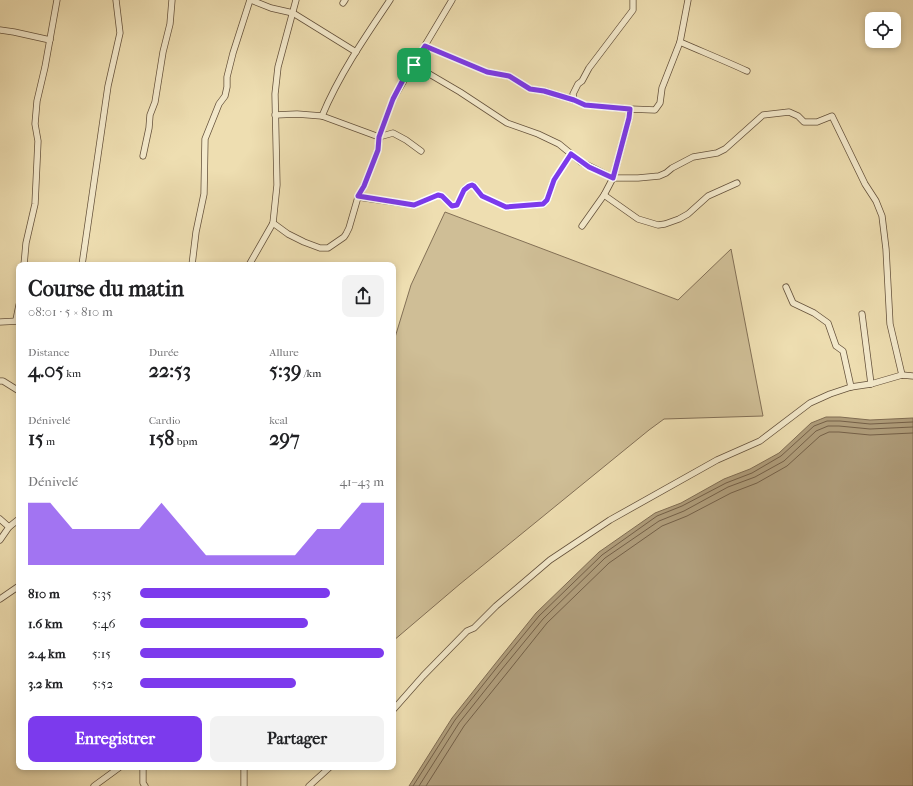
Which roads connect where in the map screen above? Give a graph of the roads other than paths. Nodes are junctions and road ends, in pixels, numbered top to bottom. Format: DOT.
graph roads {
  1 [pos="57,0"];
  2 [pos="116,0"];
  3 [pos="172,0"];
  4 [pos="250,0"];
  5 [pos="296,0"];
  6 [pos="390,0"];
  7 [pos="452,0"];
  8 [pos="632,0"];
  9 [pos="688,0"];
  10 [pos="292,13"];
  11 [pos="0,30"];
  12 [pos="50,40"];
  13 [pos="680,42"];
  14 [pos="425,46"];
  15 [pos="356,52"];
  16 [pos="414,65"];
  17 [pos="747,71"];
  18 [pos="574,100"];
  19 [pos="630,109"];
  20 [pos="275,115"];
  21 [pos="322,116"];
  22 [pos="379,137"];
  23 [pos="421,151"];
  24 [pos="571,154"];
  25 [pos="143,156"];
  26 [pos="613,178"];
  27 [pos="737,183"];
  28 [pos="604,195"];
  29 [pos="358,196"];
  30 [pos="273,223"];
  31 [pos="582,226"];
  32 [pos="24,262"];
  33 [pos="82,262"];
  34 [pos="192,262"];
  35 [pos="251,262"];
  36 [pos="786,287"];
  37 [pos="862,314"];
  38 [pos="16,320"];
  39 [pos="0,322"];
  40 [pos="902,375"];
  41 [pos="913,376"];
  42 [pos="0,381"];
  43 [pos="870,384"];
  44 [pos="851,388"];
  45 [pos="16,389"];
  46 [pos="0,519"];
  47 [pos="16,521"];
  48 [pos="9,527"];
  49 [pos="0,540"];
  50 [pos="16,588"];
  51 [pos="0,599"];
  52 [pos="396,707"];
  53 [pos="116,770"];
  54 [pos="142,770"];
  55 [pos="244,770"];
  56 [pos="327,770"];
  57 [pos="94,786"];
  58 [pos="145,786"];
  59 [pos="244,786"];
  60 [pos="309,786"];
  1 -- 12 [label="street"];
  2 -- 33 [label="street"];
  3 -- 25 [label="street"];
  4 -- 10 [label="street"];
  4 -- 34 [label="street"];
  5 -- 10 [label="street"];
  6 -- 15 [label="street"];
  7 -- 14 [label="street"];
  8 -- 18 [label="street"];
  9 -- 13 [label="street"];
  10 -- 15 [label="street"];
  10 -- 20 [label="street"];
  11 -- 12 [label="street"];
  12 -- 32 [label="street"];
  13 -- 17 [label="street"];
  13 -- 19 [label="street"];
  14 -- 16 [label="street"];
  14 -- 18 [label="street"];
  15 -- 21 [label="street"];
  16 -- 22 [label="street"];
  16 -- 24 [label="street"];
  18 -- 19 [label="street"];
  19 -- 26 [label="street"];
  20 -- 21 [label="street"];
  20 -- 30 [label="street"];
  21 -- 22 [label="street"];
  22 -- 23 [label="street"];
  22 -- 29 [label="street"];
  24 -- 26 [label="street"];
  24 -- 29 [label="street"];
  26 -- 28 [label="street"];
  26 -- 40 [label="street"];
  27 -- 28 [label="street"];
  28 -- 31 [label="street"];
  29 -- 30 [label="street"];
  30 -- 35 [label="street"];
  36 -- 44 [label="street"];
  37 -- 43 [label="street"];
  38 -- 39 [label="street"];
  40 -- 41 [label="street"];
  40 -- 43 [label="street"];
  42 -- 45 [label="street"];
  43 -- 44 [label="street"];
  44 -- 52 [label="street"];
  46 -- 48 [label="street"];
  47 -- 48 [label="street"];
  48 -- 49 [label="street"];
  50 -- 51 [label="street"];
  53 -- 57 [label="street"];
  54 -- 58 [label="street"];
  55 -- 59 [label="street"];
  56 -- 60 [label="street"];
}
